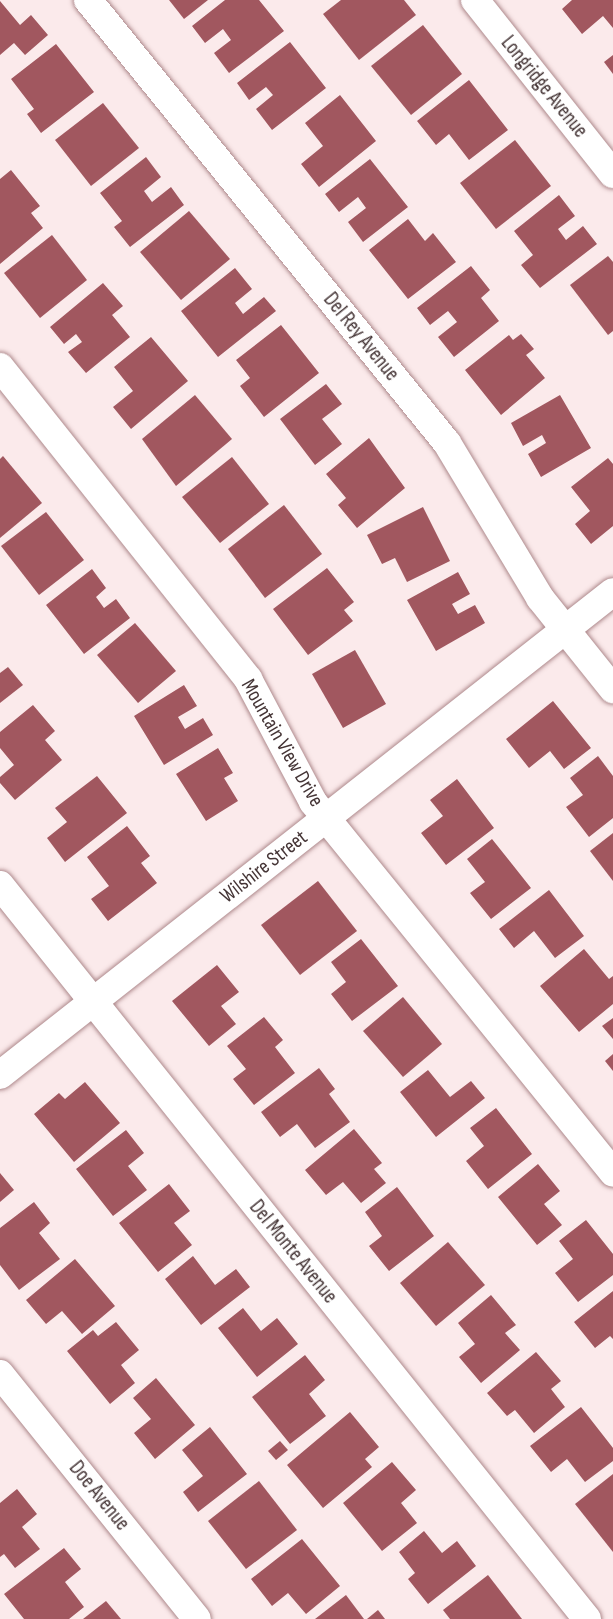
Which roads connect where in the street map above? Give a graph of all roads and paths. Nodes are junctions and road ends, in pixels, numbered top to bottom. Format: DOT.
graph roads {
  1 [pos="88,0"];
  2 [pos="475,0"];
  3 [pos="613,174"];
  4 [pos="0,367"];
  5 [pos="613,592"];
  6 [pos="565,630"];
  7 [pos="613,689"];
  8 [pos="326,818"];
  9 [pos="0,885"];
  10 [pos="92,1002"];
  11 [pos="0,1075"];
  12 [pos="613,1173"];
  13 [pos="0,1374"];
  14 [pos="197,1619"];
  15 [pos="587,1619"];
  1 -- 6 [label="street, Del Rey Avenue"];
  2 -- 3 [label="street, Longridge Avenue"];
  4 -- 8 [label="street, Mountain View Drive"];
  5 -- 6 [label="street, Wilshire Street"];
  6 -- 7 [label="street, Del Rey Avenue"];
  6 -- 8 [label="street, Wilshire Street"];
  8 -- 10 [label="street, Wilshire Street"];
  8 -- 12 [label="street, Mountain View Drive"];
  9 -- 10 [label="street, Del Monte Avenue"];
  10 -- 11 [label="street, Wilshire Street"];
  10 -- 15 [label="street, Del Monte Avenue"];
  13 -- 14 [label="street, Doe Avenue"];
}
